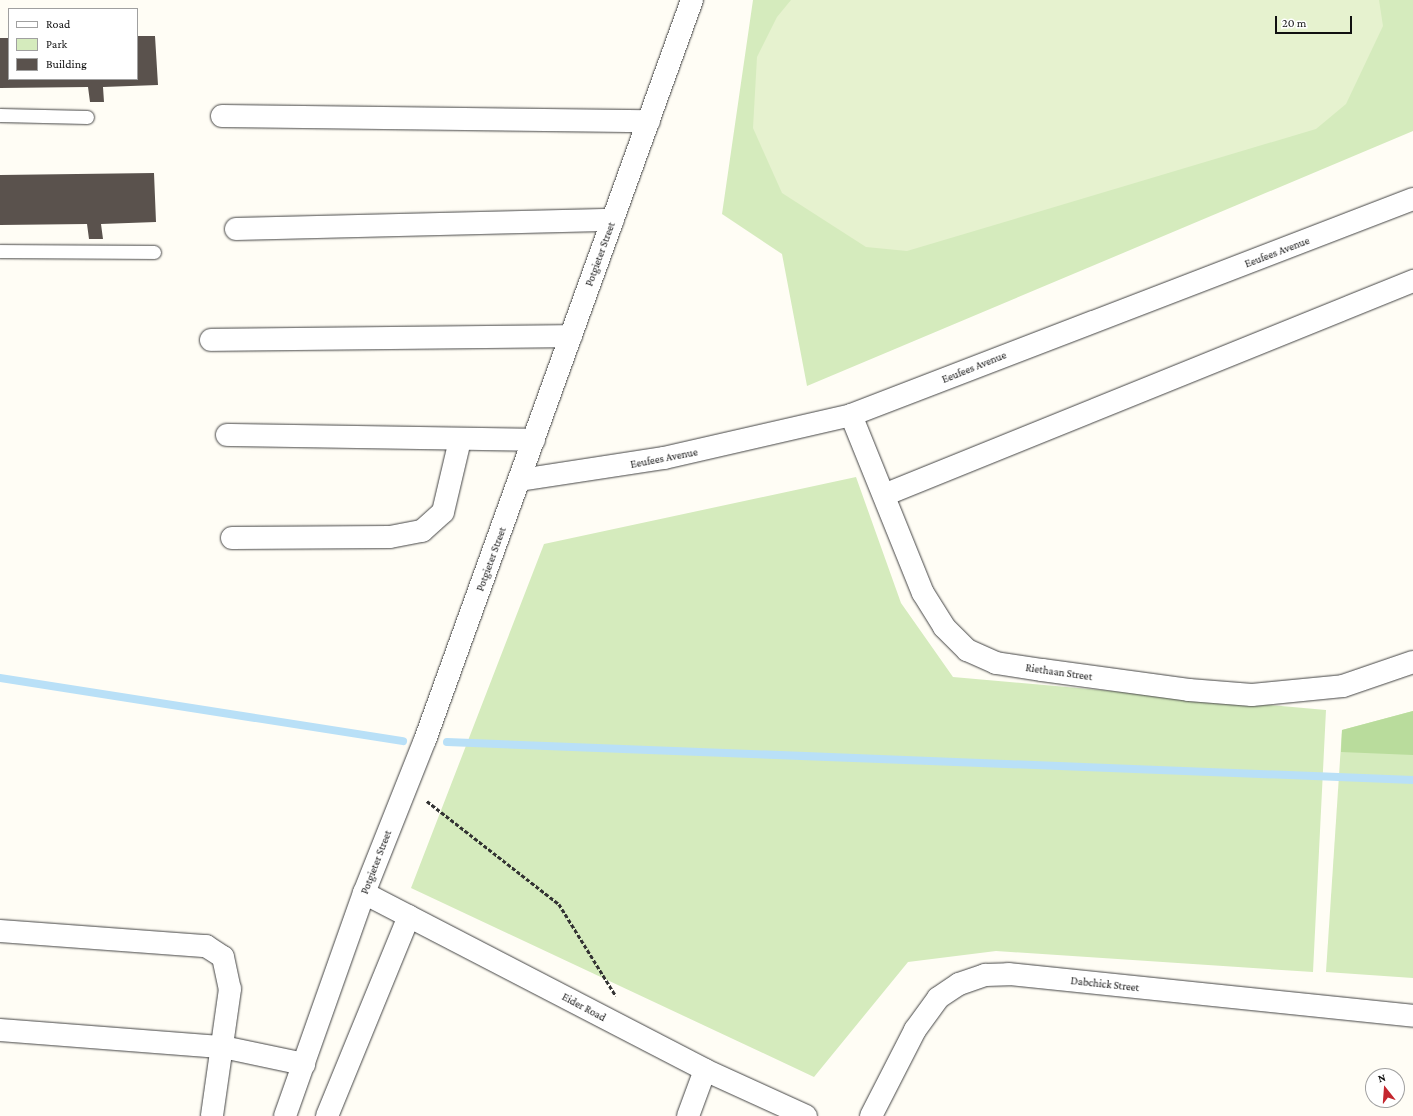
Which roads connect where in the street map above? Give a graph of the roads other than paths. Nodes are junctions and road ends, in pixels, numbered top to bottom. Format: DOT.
graph roads {
  1 [pos="692,0"];
  2 [pos="0,114"];
  3 [pos="222,116"];
  4 [pos="87,117"];
  5 [pos="649,121"];
  6 [pos="1413,199"];
  7 [pos="613,220"];
  8 [pos="236,229"];
  9 [pos="0,250"];
  10 [pos="154,252"];
  11 [pos="1413,281"];
  12 [pos="571,336"];
  13 [pos="211,340"];
  14 [pos="851,415"];
  15 [pos="227,435"];
  16 [pos="460,440"];
  17 [pos="534,440"];
  18 [pos="520,480"];
  19 [pos="884,495"];
  20 [pos="232,538"];
  21 [pos="1413,662"];
  22 [pos="364,893"];
  23 [pos="409,916"];
  24 [pos="0,931"];
  25 [pos="1413,1016"];
  26 [pos="0,1030"];
  27 [pos="223,1047"];
  28 [pos="304,1064"];
  29 [pos="705,1070"];
  30 [pos="212,1116"];
  31 [pos="285,1116"];
  32 [pos="327,1116"];
  33 [pos="688,1116"];
  34 [pos="806,1116"];
  35 [pos="871,1116"];
  1 -- 5 [label="street, Potgieter Street"];
  2 -- 4 [label="lane"];
  3 -- 5 [label="street"];
  5 -- 7 [label="street, Potgieter Street"];
  6 -- 14 [label="street, Eeufees Avenue"];
  7 -- 8 [label="street"];
  7 -- 12 [label="street, Potgieter Street"];
  9 -- 10 [label="lane"];
  11 -- 19 [label="street"];
  12 -- 13 [label="street"];
  12 -- 17 [label="street, Potgieter Street"];
  14 -- 18 [label="street, Eeufees Avenue"];
  14 -- 19 [label="street, Riethaan Street"];
  15 -- 16 [label="street"];
  16 -- 17 [label="street"];
  16 -- 20 [label="street"];
  17 -- 18 [label="street, Potgieter Street"];
  18 -- 22 [label="street, Potgieter Street"];
  19 -- 21 [label="street, Riethaan Street"];
  22 -- 23 [label="street, Eider Road"];
  22 -- 28 [label="street, Potgieter Street"];
  23 -- 29 [label="street, Eider Road"];
  23 -- 32 [label="street"];
  24 -- 27 [label="street"];
  25 -- 35 [label="street, Dabchick Street"];
  26 -- 27 [label="street"];
  27 -- 28 [label="street"];
  27 -- 30 [label="street"];
  28 -- 31 [label="street, Potgieter Street"];
  29 -- 33 [label="street"];
  29 -- 34 [label="street, Eider Road"];
}
